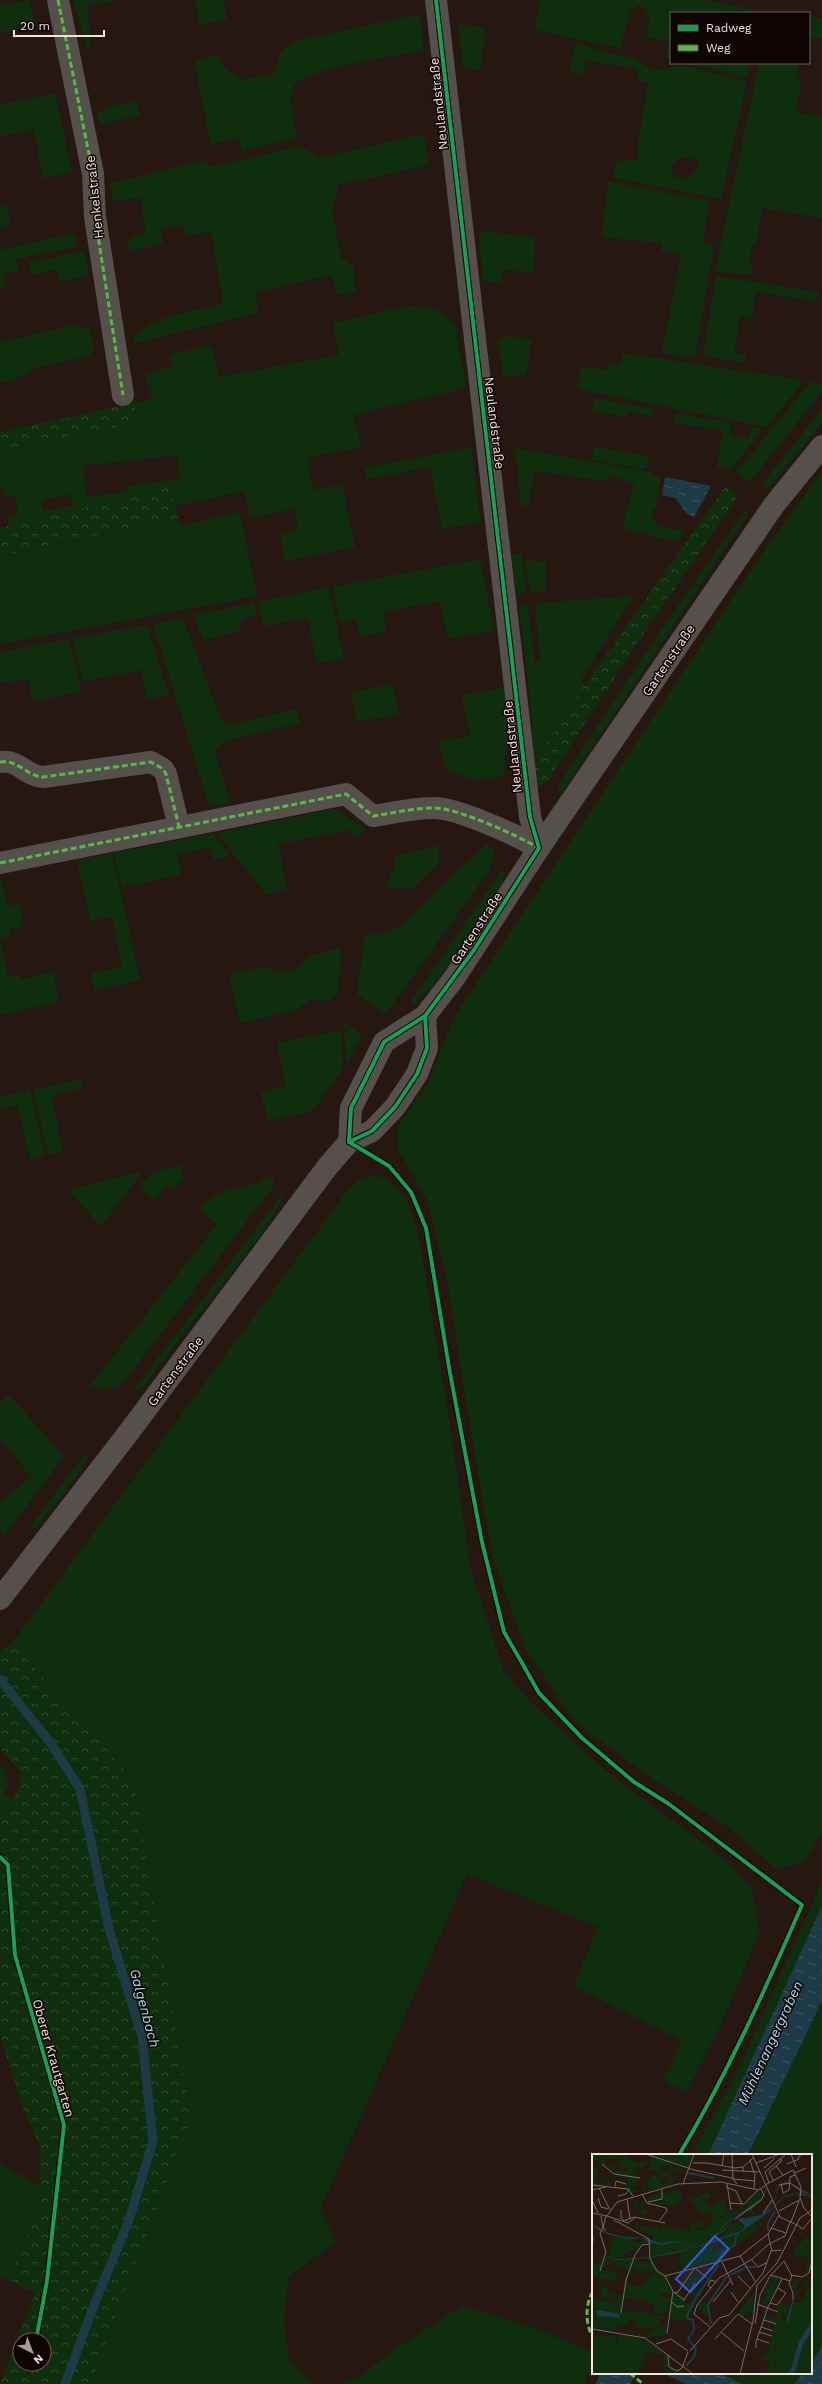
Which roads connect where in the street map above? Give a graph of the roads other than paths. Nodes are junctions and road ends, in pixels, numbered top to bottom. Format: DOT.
graph roads {
  1 [pos="58,0"];
  2 [pos="436,0"];
  3 [pos="123,395"];
  4 [pos="822,446"];
  5 [pos="0,762"];
  6 [pos="179,827"];
  7 [pos="539,848"];
  8 [pos="0,864"];
  9 [pos="425,1016"];
  10 [pos="349,1142"];
  11 [pos="0,1599"];
  1 -- 3 [label="street, Henkelstraße"];
  2 -- 7 [label="street, Neulandstraße"];
  4 -- 7 [label="street, Gartenstraße"];
  5 -- 6 [label="street"];
  6 -- 7 [label="street"];
  6 -- 8 [label="street"];
  7 -- 9 [label="street, Gartenstraße"];
  9 -- 10 [label="street, Gartenstraße"];
  9 -- 10 [label="street, Gartenstraße"];
  10 -- 11 [label="street, Gartenstraße"];
}
